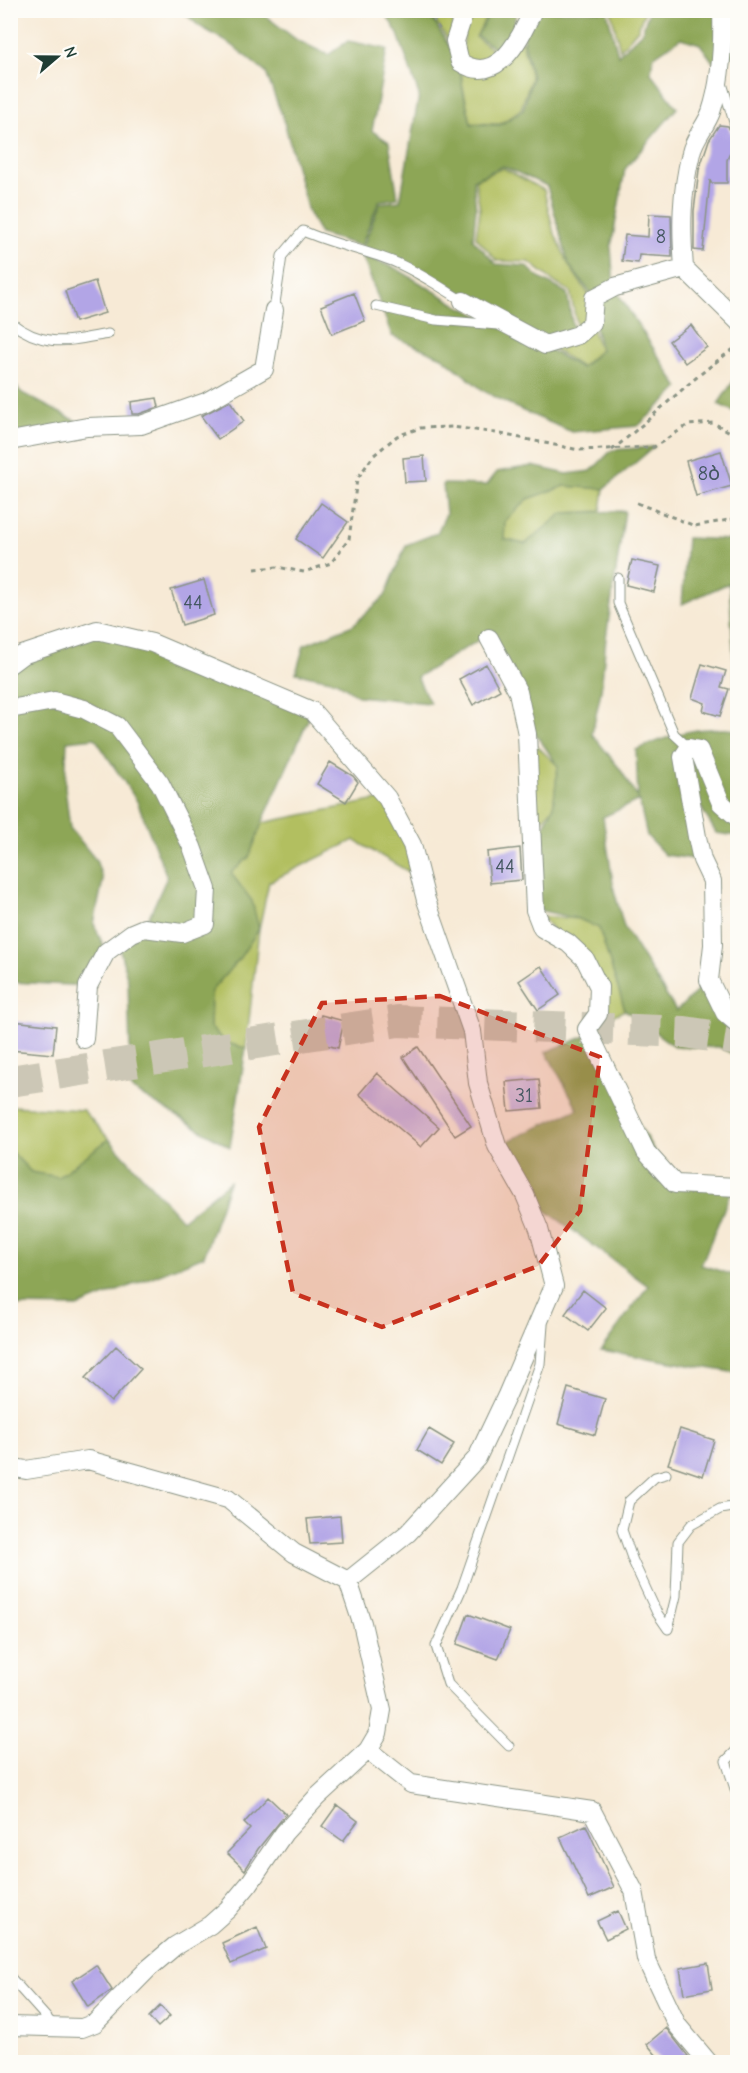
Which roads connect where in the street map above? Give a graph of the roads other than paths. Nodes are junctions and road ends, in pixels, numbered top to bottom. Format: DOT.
graph roads {
  1 [pos="465,10"];
  2 [pos="533,10"];
  3 [pos="722,10"];
  4 [pos="719,72"];
  5 [pos="738,135"];
  6 [pos="684,268"];
  7 [pos="463,301"];
  8 [pos="376,306"];
  9 [pos="274,310"];
  10 [pos="738,321"];
  11 [pos="10,322"];
  12 [pos="510,327"];
  13 [pos="108,334"];
  14 [pos="10,441"];
  15 [pos="618,578"];
  16 [pos="489,638"];
  17 [pos="10,664"];
  18 [pos="10,709"];
  19 [pos="689,748"];
  20 [pos="738,818"];
  21 [pos="738,1024"];
  22 [pos="84,1039"];
  23 [pos="738,1187"];
  24 [pos="544,1311"];
  25 [pos="10,1467"];
  26 [pos="666,1474"];
  27 [pos="738,1506"];
  28 [pos="348,1581"];
  29 [pos="509,1746"];
  30 [pos="738,1749"];
  31 [pos="368,1750"];
  32 [pos="738,1798"];
  33 [pos="10,1977"];
  34 [pos="10,2026"];
  35 [pos="56,2028"];
  36 [pos="708,2062"];
  1 -- 2 [label="street"];
  3 -- 4 [label="street"];
  4 -- 5 [label="lane"];
  4 -- 6 [label="street"];
  6 -- 10 [label="street"];
  6 -- 12 [label="street"];
  7 -- 9 [label="lane"];
  7 -- 12 [label="street"];
  8 -- 12 [label="lane"];
  9 -- 14 [label="street"];
  11 -- 13 [label="lane"];
  15 -- 19 [label="lane"];
  16 -- 23 [label="street"];
  17 -- 24 [label="street"];
  18 -- 22 [label="street"];
  19 -- 20 [label="street"];
  19 -- 21 [label="street"];
  24 -- 28 [label="street"];
  24 -- 29 [label="lane"];
  25 -- 28 [label="street"];
  26 -- 27 [label="lane"];
  28 -- 31 [label="street"];
  30 -- 32 [label="lane"];
  31 -- 35 [label="street"];
  31 -- 36 [label="street"];
  33 -- 35 [label="lane"];
  34 -- 35 [label="street"];
}
